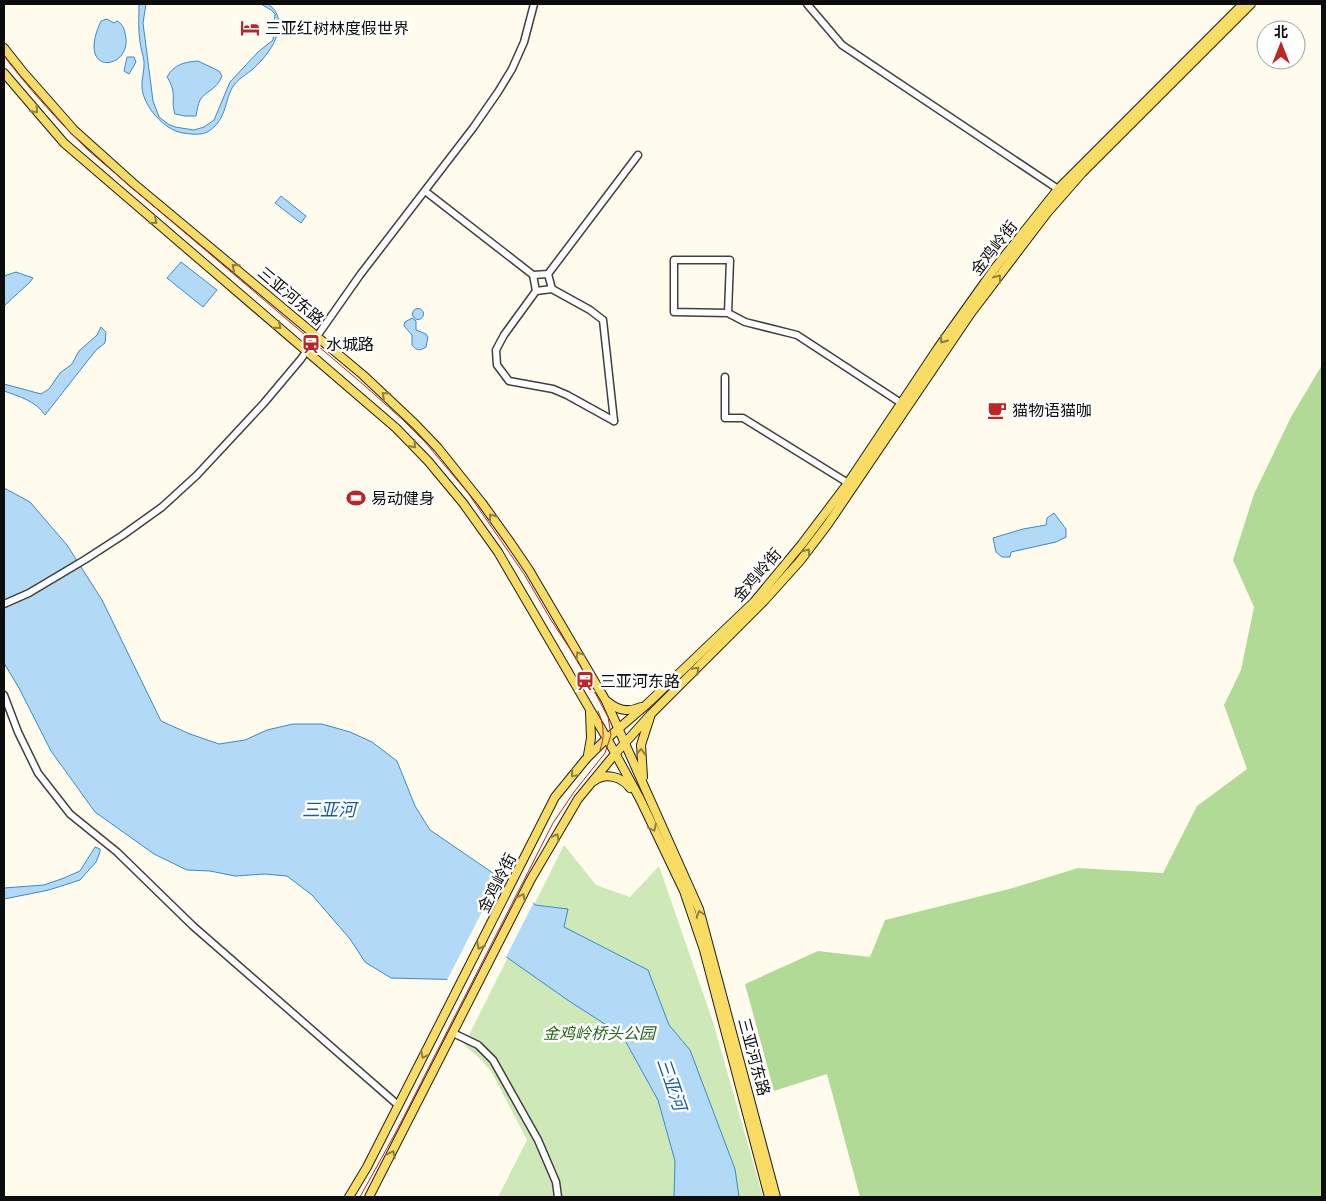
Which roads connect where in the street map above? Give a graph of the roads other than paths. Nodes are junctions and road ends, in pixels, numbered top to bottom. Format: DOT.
graph roads {
  1 [pos="534,4"];
  2 [pos="807,4"];
  3 [pos="1243,4"];
  4 [pos="1251,4"];
  5 [pos="4,48"];
  6 [pos="4,73"];
  7 [pos="638,155"];
  8 [pos="1058,189"];
  9 [pos="425,191"];
  10 [pos="548,274"];
  11 [pos="533,275"];
  12 [pos="552,289"];
  13 [pos="536,291"];
  14 [pos="728,313"];
  15 [pos="318,336"];
  16 [pos="307,351"];
  17 [pos="726,376"];
  18 [pos="901,403"];
  19 [pos="848,483"];
  20 [pos="4,604"];
  21 [pos="4,695"];
  22 [pos="606,701"];
  23 [pos="646,705"];
  24 [pos="589,710"];
  25 [pos="652,714"];
  26 [pos="619,728"];
  27 [pos="607,738"];
  28 [pos="625,742"];
  29 [pos="615,754"];
  30 [pos="586,759"];
  31 [pos="589,786"];
  32 [pos="645,791"];
  33 [pos="640,799"];
  34 [pos="453,1033"];
  35 [pos="398,1105"];
  36 [pos="348,1197"];
  37 [pos="369,1197"];
  38 [pos="558,1197"];
  39 [pos="768,1197"];
  40 [pos="776,1197"];
  1 -- 9 [label="street"];
  2 -- 8 [label="street"];
  3 -- 8 [label="main road, 金鸡岭街"];
  25 -- 4 [label="main road, 金鸡岭街, one-way"];
  15 -- 5 [label="main road, 三亚河东路, one-way"];
  6 -- 16 [label="main road, 三亚河东路, one-way"];
  7 -- 10 [label="street"];
  8 -- 18 [label="main road, 金鸡岭街, one-way"];
  9 -- 11 [label="street"];
  9 -- 15 [label="street"];
  10 -- 11 [label="street"];
  10 -- 12 [label="street"];
  11 -- 13 [label="street"];
  12 -- 13 [label="street"];
  12 -- 13 [label="street"];
  14 -- 14 [label="street"];
  14 -- 18 [label="street"];
  15 -- 16 [label="street"];
  22 -- 15 [label="main road, 三亚河东路, one-way"];
  16 -- 20 [label="street"];
  16 -- 24 [label="main road, 三亚河东路, one-way"];
  17 -- 19 [label="street"];
  18 -- 19 [label="main road, 金鸡岭街"];
  19 -- 23 [label="main road, 金鸡岭街"];
  21 -- 35 [label="street"];
  22 -- 23 [label="main road"];
  22 -- 26 [label="main road, 三亚河东路"];
  23 -- 26 [label="main road, 金鸡岭街"];
  24 -- 27 [label="main road, 三亚河东路"];
  24 -- 30 [label="main road"];
  25 -- 28 [label="main road, 金鸡岭街"];
  32 -- 25 [label="main road, one-way"];
  26 -- 27 [label="main road, 金鸡岭街"];
  26 -- 28 [label="main road, 三亚河东路"];
  27 -- 29 [label="main road, 三亚河东路"];
  27 -- 30 [label="main road, 金鸡岭街"];
  28 -- 29 [label="main road, 金鸡岭街"];
  28 -- 32 [label="main road, 三亚河东路"];
  29 -- 31 [label="main road, 金鸡岭街"];
  29 -- 33 [label="main road, 三亚河东路"];
  30 -- 35 [label="main road, 金鸡岭街, one-way"];
  31 -- 33 [label="main road"];
  34 -- 31 [label="main road, 金鸡岭街, one-way"];
  40 -- 32 [label="main road, 三亚河东路, one-way"];
  33 -- 39 [label="main road, 三亚河东路, one-way"];
  37 -- 34 [label="main road, 金鸡岭街, one-way"];
  34 -- 38 [label="street"];
  35 -- 36 [label="main road, 金鸡岭街"];
}
